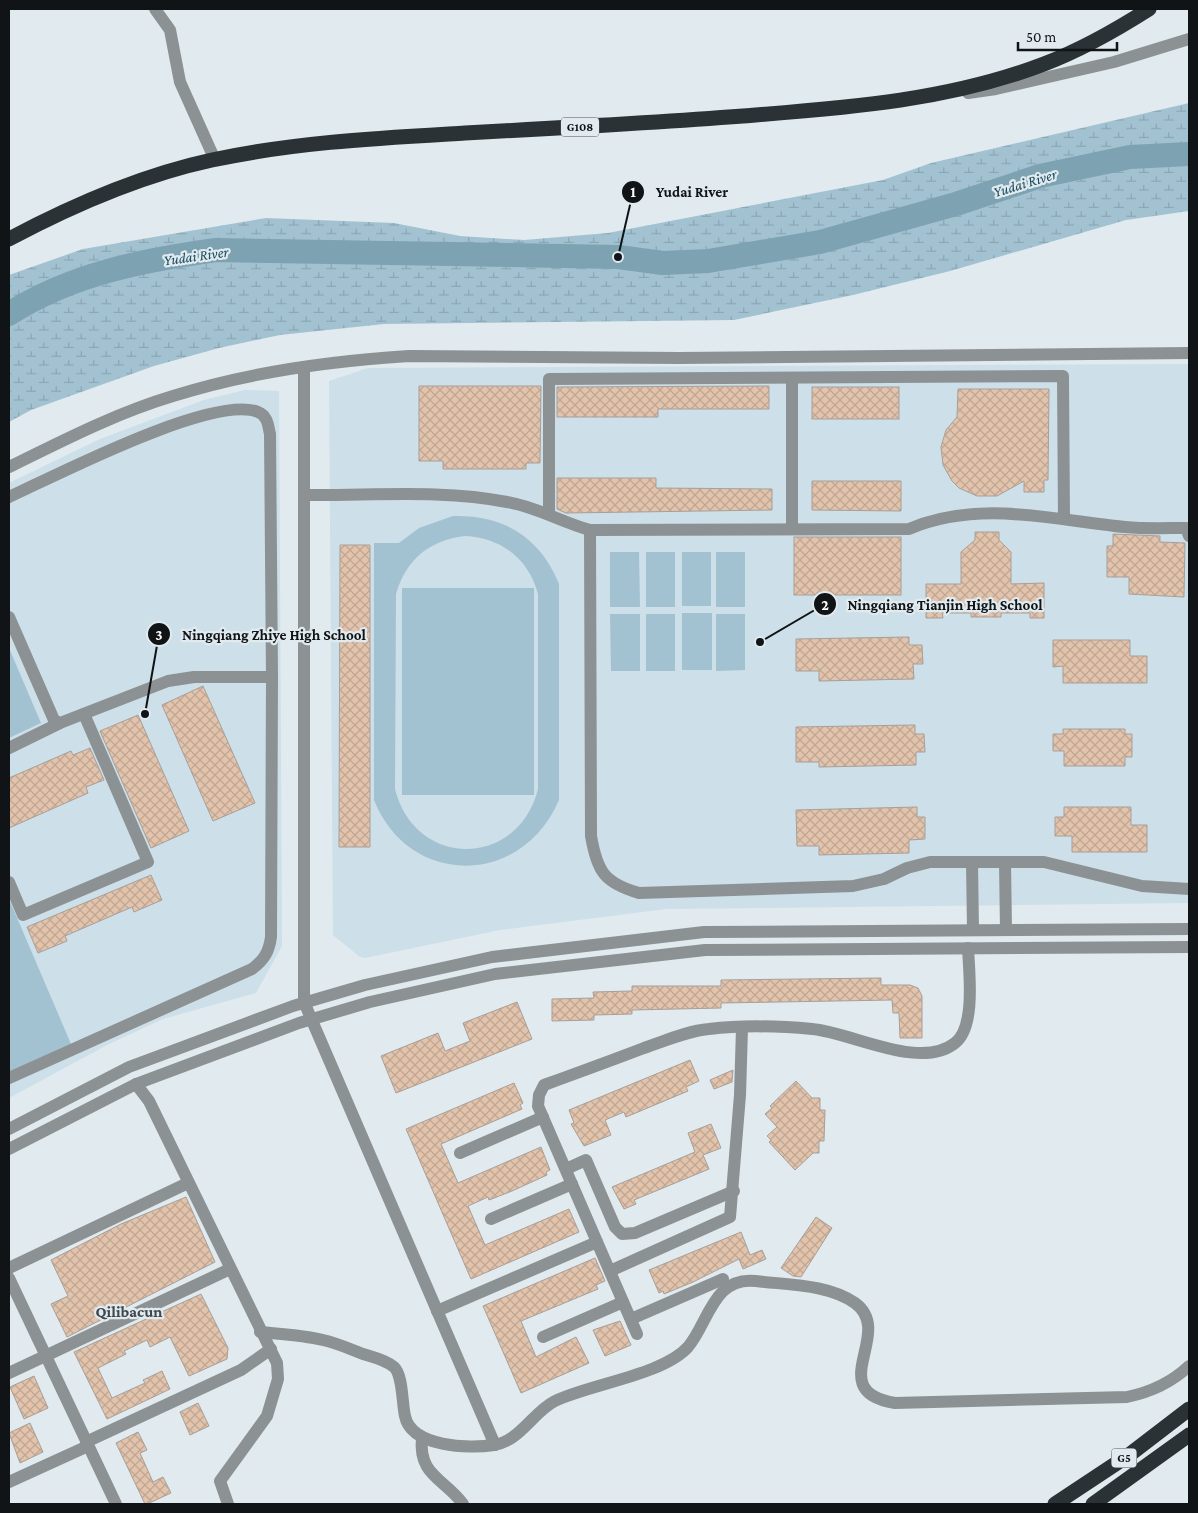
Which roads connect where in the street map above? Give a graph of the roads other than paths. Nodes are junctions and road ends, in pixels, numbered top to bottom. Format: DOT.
graph roads {
  1 [pos="155,9"];
  2 [pos="1149,9"];
  3 [pos="1188,39"];
  4 [pos="899,102"];
  5 [pos="216,160"];
  6 [pos="9,239"];
  7 [pos="1189,353"];
  8 [pos="304,367"];
  9 [pos="792,378"];
  10 [pos="9,467"];
  11 [pos="304,495"];
  12 [pos="9,497"];
  13 [pos="549,514"];
  14 [pos="1064,519"];
  15 [pos="792,529"];
  16 [pos="590,530"];
  17 [pos="1189,536"];
  18 [pos="9,617"];
  19 [pos="272,677"];
  20 [pos="84,714"];
  21 [pos="60,723"];
  22 [pos="9,748"];
  23 [pos="972,862"];
  24 [pos="1005,862"];
  25 [pos="9,882"];
  26 [pos="1189,889"];
  27 [pos="1189,929"];
  28 [pos="973,930"];
  29 [pos="1006,930"];
  30 [pos="1189,947"];
  31 [pos="968,948"];
  32 [pos="304,1002"];
  33 [pos="311,1019"];
  34 [pos="742,1028"];
  35 [pos="9,1078"];
  36 [pos="136,1084"];
  37 [pos="543,1117"];
  38 [pos="9,1129"];
  39 [pos="9,1149"];
  40 [pos="460,1153"];
  41 [pos="566,1169"];
  42 [pos="188,1183"];
  43 [pos="572,1184"];
  44 [pos="734,1191"];
  45 [pos="491,1219"];
  46 [pos="597,1242"];
  47 [pos="9,1268"];
  48 [pos="230,1269"];
  49 [pos="610,1271"];
  50 [pos="9,1278"];
  51 [pos="723,1279"];
  52 [pos="623,1302"];
  53 [pos="437,1311"];
  54 [pos="631,1319"];
  55 [pos="260,1332"];
  56 [pos="637,1334"];
  57 [pos="543,1337"];
  58 [pos="271,1349"];
  59 [pos="46,1356"];
  60 [pos="1189,1366"];
  61 [pos="9,1374"];
  62 [pos="1189,1409"];
  63 [pos="1189,1435"];
  64 [pos="422,1437"];
  65 [pos="87,1444"];
  66 [pos="495,1445"];
  67 [pos="9,1482"];
  68 [pos="116,1504"];
  69 [pos="228,1504"];
  70 [pos="463,1504"];
  71 [pos="1056,1504"];
  72 [pos="1093,1504"];
  1 -- 5 [label="street"];
  2 -- 4 [label="highway, G108"];
  3 -- 4 [label="street"];
  4 -- 5 [label="highway, G108"];
  5 -- 6 [label="highway, G108"];
  7 -- 8 [label="street"];
  8 -- 10 [label="street"];
  8 -- 11 [label="street"];
  9 -- 13 [label="street"];
  9 -- 14 [label="street"];
  9 -- 15 [label="street"];
  11 -- 13 [label="street"];
  11 -- 32 [label="street"];
  12 -- 19 [label="street"];
  13 -- 16 [label="street"];
  14 -- 15 [label="street"];
  14 -- 17 [label="street"];
  15 -- 16 [label="street"];
  16 -- 23 [label="street"];
  18 -- 21 [label="street"];
  19 -- 20 [label="street"];
  19 -- 35 [label="street"];
  20 -- 21 [label="street"];
  20 -- 25 [label="street"];
  21 -- 22 [label="street"];
  23 -- 24 [label="street"];
  23 -- 28 [label="street"];
  24 -- 26 [label="street"];
  24 -- 29 [label="street"];
  27 -- 29 [label="street"];
  28 -- 29 [label="street"];
  28 -- 32 [label="street"];
  30 -- 31 [label="street"];
  31 -- 33 [label="street"];
  31 -- 34 [label="street"];
  32 -- 33 [label="street"];
  32 -- 38 [label="street"];
  33 -- 36 [label="street"];
  33 -- 53 [label="street"];
  34 -- 37 [label="street"];
  34 -- 44 [label="street"];
  36 -- 39 [label="street"];
  36 -- 42 [label="street"];
  37 -- 40 [label="street"];
  37 -- 41 [label="street"];
  41 -- 43 [label="street"];
  41 -- 44 [label="street"];
  42 -- 47 [label="street"];
  42 -- 48 [label="street"];
  43 -- 45 [label="street"];
  43 -- 46 [label="street"];
  44 -- 49 [label="street"];
  46 -- 49 [label="street"];
  46 -- 53 [label="street"];
  48 -- 55 [label="street"];
  48 -- 59 [label="street"];
  49 -- 52 [label="street"];
  50 -- 59 [label="street"];
  51 -- 54 [label="street"];
  52 -- 54 [label="street"];
  52 -- 57 [label="street"];
  53 -- 66 [label="street"];
  54 -- 56 [label="street"];
  55 -- 58 [label="street"];
  55 -- 64 [label="street"];
  58 -- 65 [label="street"];
  58 -- 69 [label="street"];
  59 -- 61 [label="street"];
  59 -- 65 [label="street"];
  60 -- 66 [label="street"];
  62 -- 71 [label="highway, G5"];
  63 -- 72 [label="highway, G5"];
  64 -- 66 [label="street"];
  64 -- 70 [label="street"];
  65 -- 67 [label="street"];
  65 -- 68 [label="street"];
}
